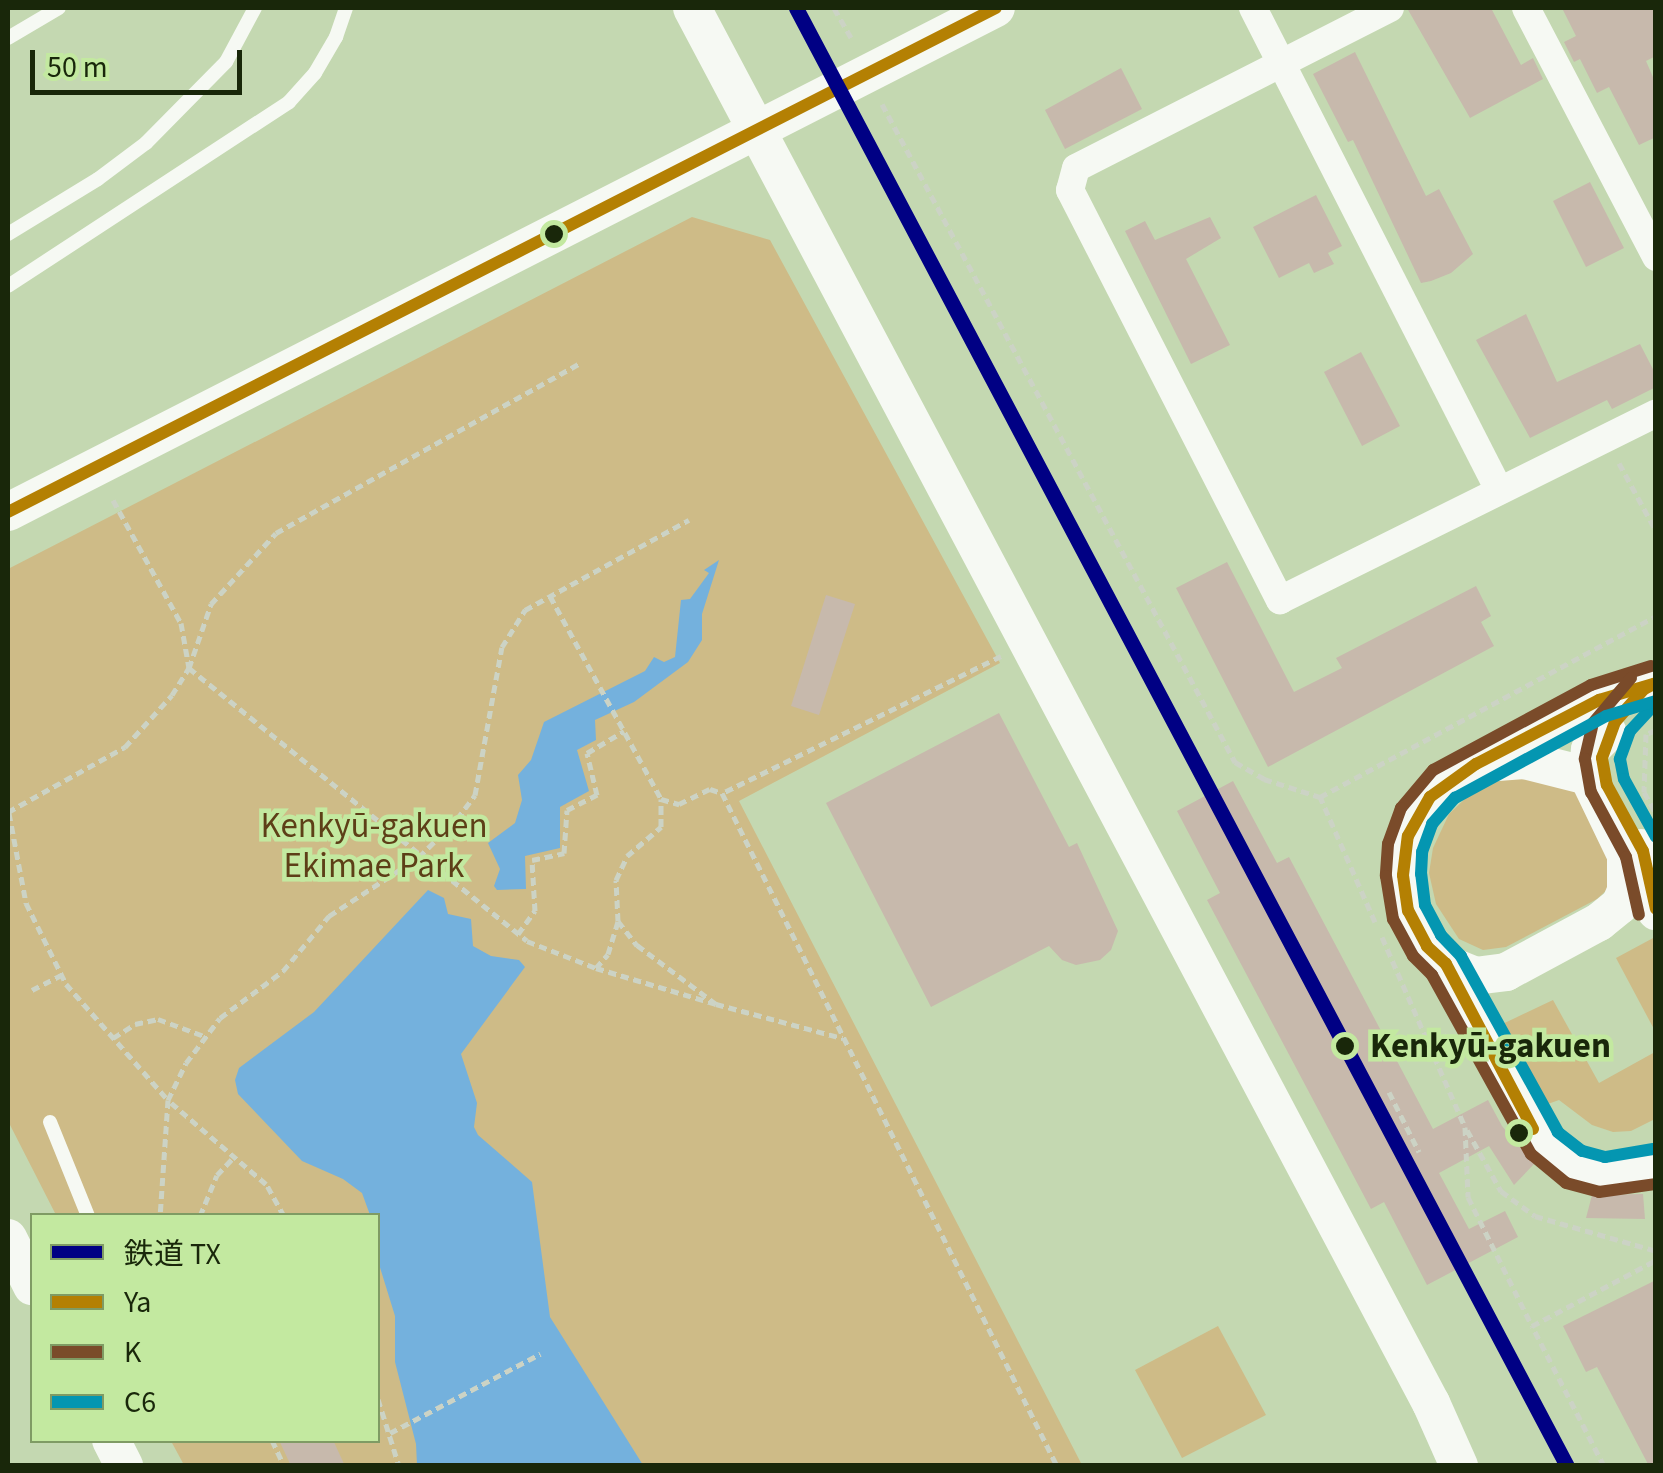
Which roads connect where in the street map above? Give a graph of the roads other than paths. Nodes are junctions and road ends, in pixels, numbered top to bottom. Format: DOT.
graph roads {
  1 [pos="59,8"];
  2 [pos="256,8"];
  3 [pos="346,8"];
  4 [pos="692,8"];
  5 [pos="996,8"];
  6 [pos="1253,8"];
  7 [pos="1390,8"];
  8 [pos="1526,8"];
  9 [pos="8,38"];
  10 [pos="1282,63"];
  11 [pos="756,130"];
  12 [pos="8,234"];
  13 [pos="1656,257"];
  14 [pos="8,286"];
  15 [pos="1656,413"];
  16 [pos="1500,490"];
  17 [pos="8,512"];
  18 [pos="1650,686"];
  19 [pos="1608,732"];
  20 [pos="1476,764"];
  21 [pos="1588,776"];
  22 [pos="1656,911"];
  23 [pos="1446,964"];
  24 [pos="50,1122"];
  25 [pos="1656,1166"];
  26 [pos="87,1213"];
  27 [pos="8,1238"];
  28 [pos="30,1282"];
  29 [pos="112,1443"];
  30 [pos="124,1466"];
  31 [pos="1459,1466"];
  1 -- 9 [label="lane"];
  2 -- 12 [label="lane"];
  3 -- 14 [label="lane"];
  4 -- 11 [label="street"];
  5 -- 11 [label="street"];
  6 -- 10 [label="street"];
  7 -- 10 [label="street"];
  8 -- 13 [label="street"];
  10 -- 16 [label="street"];
  10 -- 16 [label="street"];
  11 -- 17 [label="street"];
  11 -- 31 [label="street"];
  15 -- 16 [label="street"];
  18 -- 19 [label="street"];
  18 -- 20 [label="street"];
  19 -- 21 [label="street"];
  19 -- 22 [label="street"];
  20 -- 21 [label="street"];
  20 -- 23 [label="street"];
  21 -- 23 [label="street"];
  23 -- 25 [label="street"];
  24 -- 26 [label="lane"];
  27 -- 28 [label="street"];
  29 -- 30 [label="street"];
}
